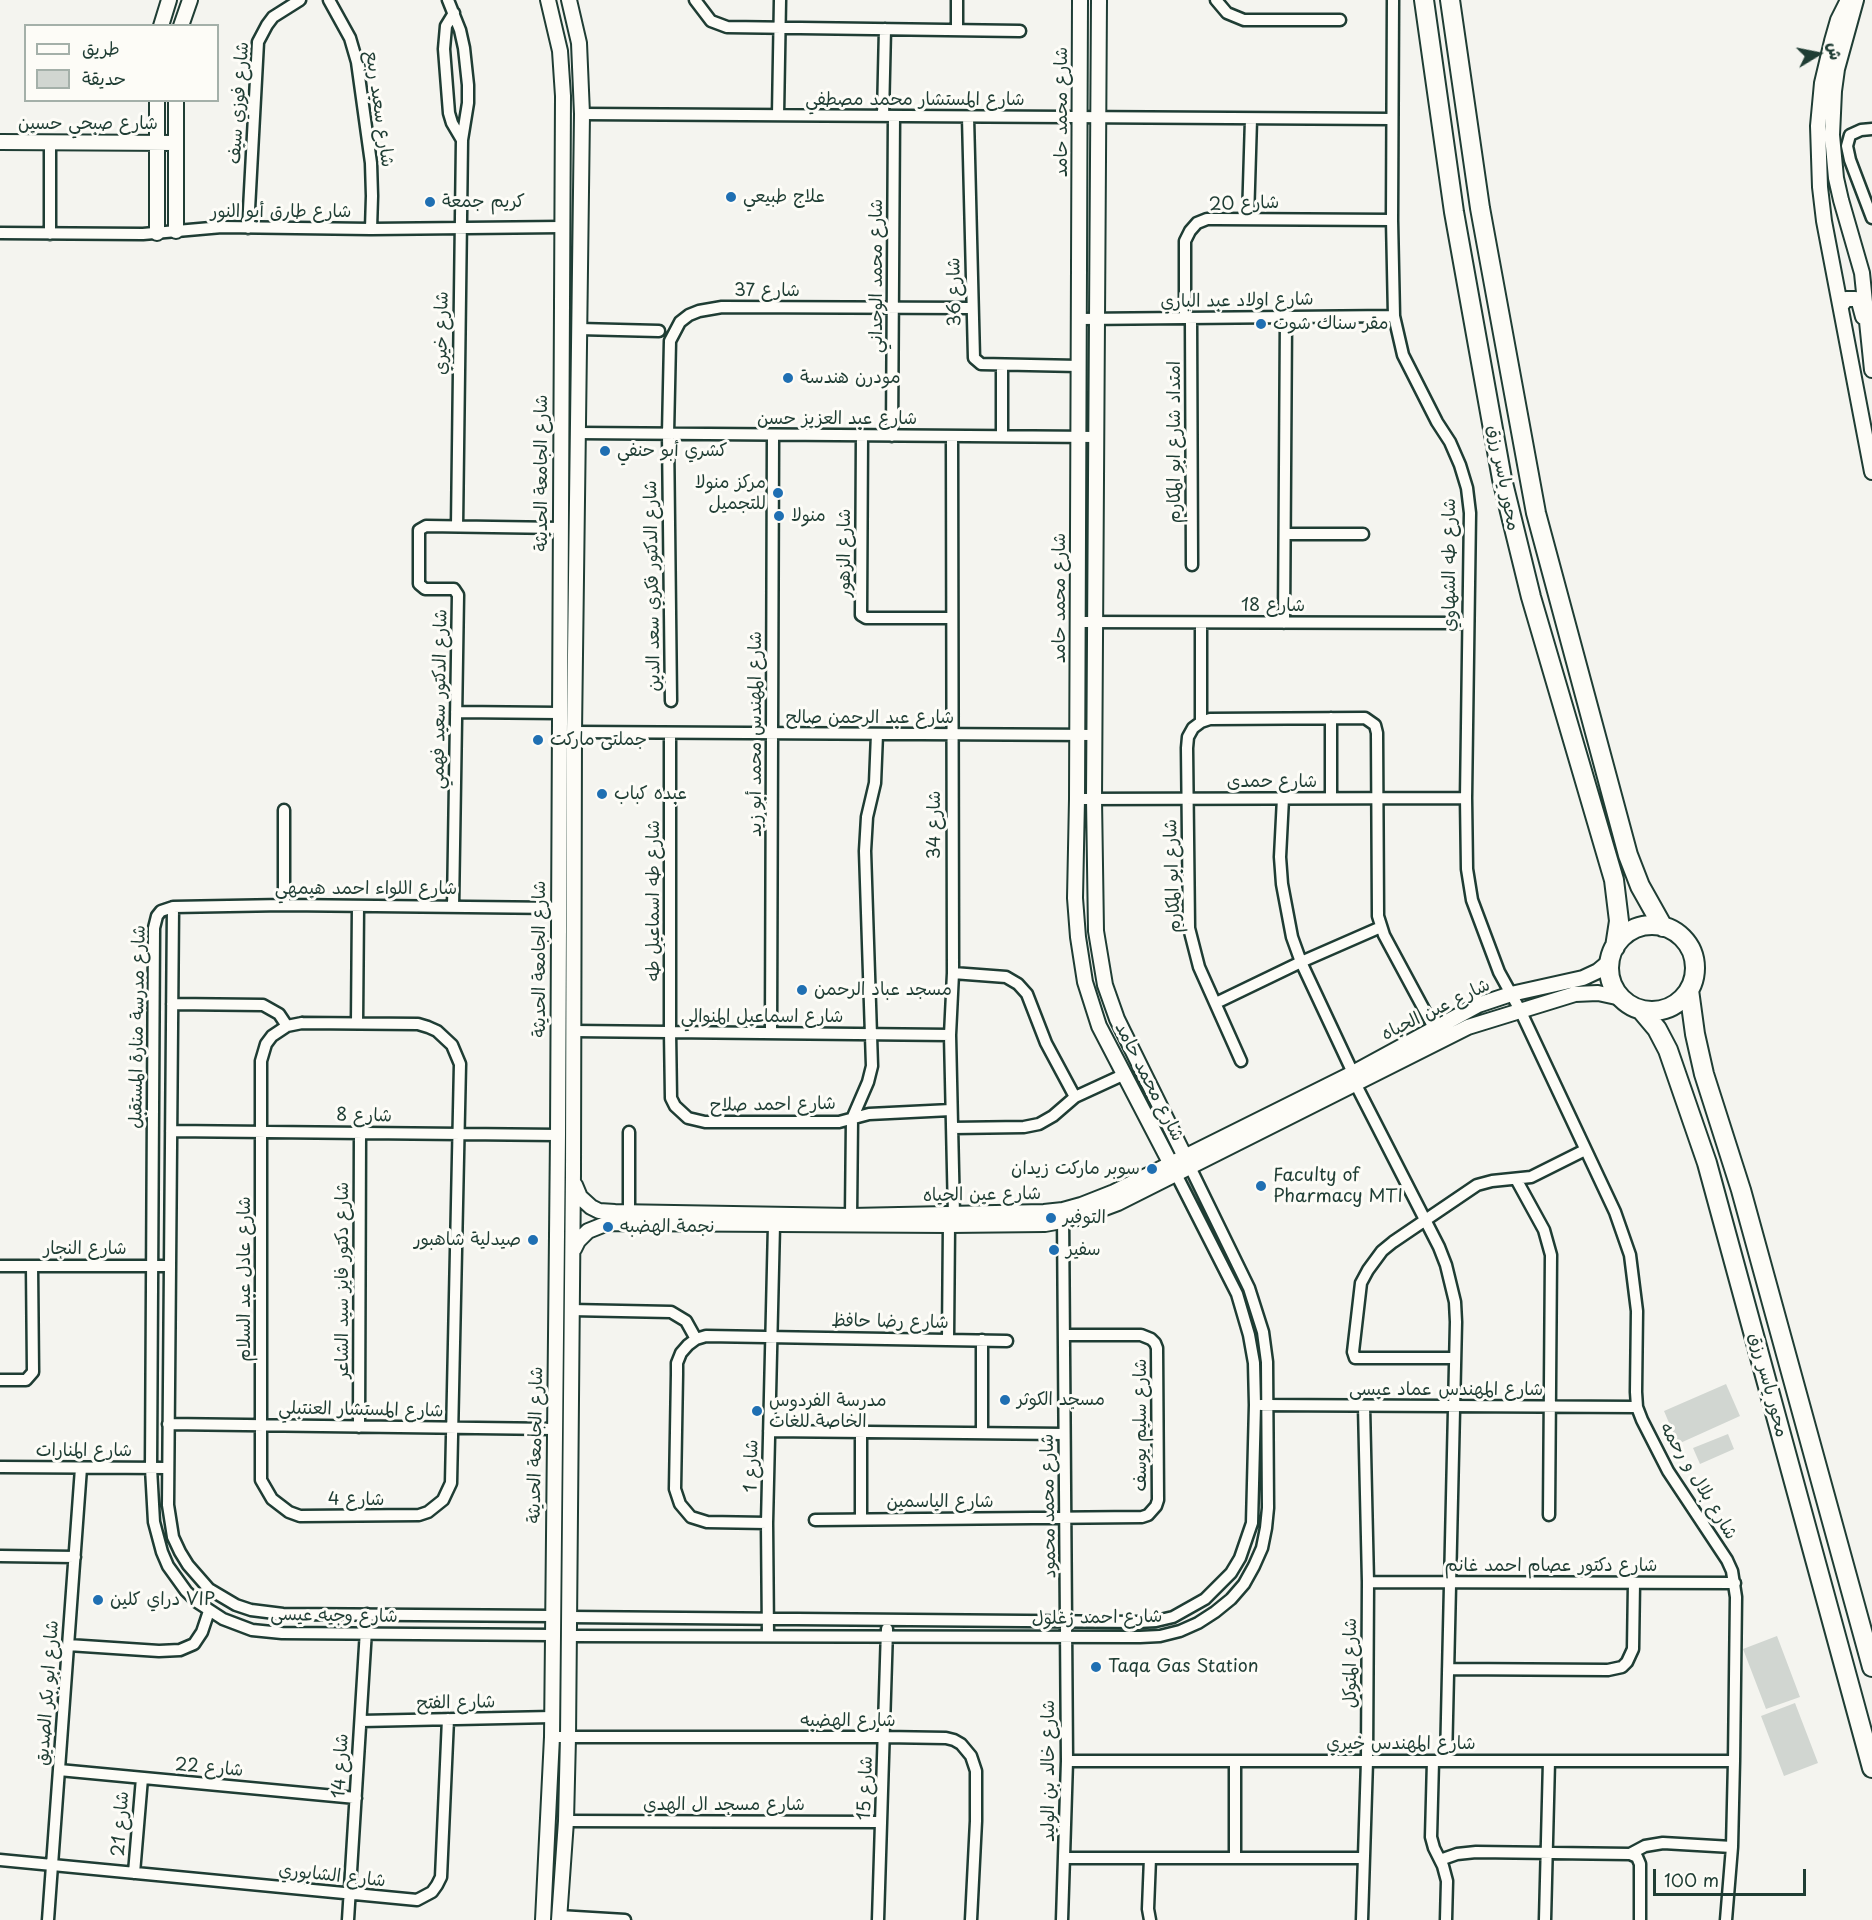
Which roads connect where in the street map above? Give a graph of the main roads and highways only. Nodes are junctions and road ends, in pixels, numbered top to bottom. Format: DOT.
graph roads {
  1 [pos="1424,0"];
  2 [pos="1450,0"];
  3 [pos="1663,927"];
  4 [pos="1613,954"];
  5 [pos="1689,990"];
  6 [pos="1641,1010"];
  7 [pos="1872,1667"];
  8 [pos="1872,1768"];
  1 -- 4 [label="main road, محور ياسر رزق"];
  2 -- 3 [label="main road, محور ياسر رزق"];
  3 -- 4 [label="main road"];
  3 -- 5 [label="main road"];
  4 -- 6 [label="main road"];
  5 -- 6 [label="main road"];
  5 -- 7 [label="main road, محور ياسر رزق"];
  6 -- 8 [label="main road, محور ياسر رزق"];
}
